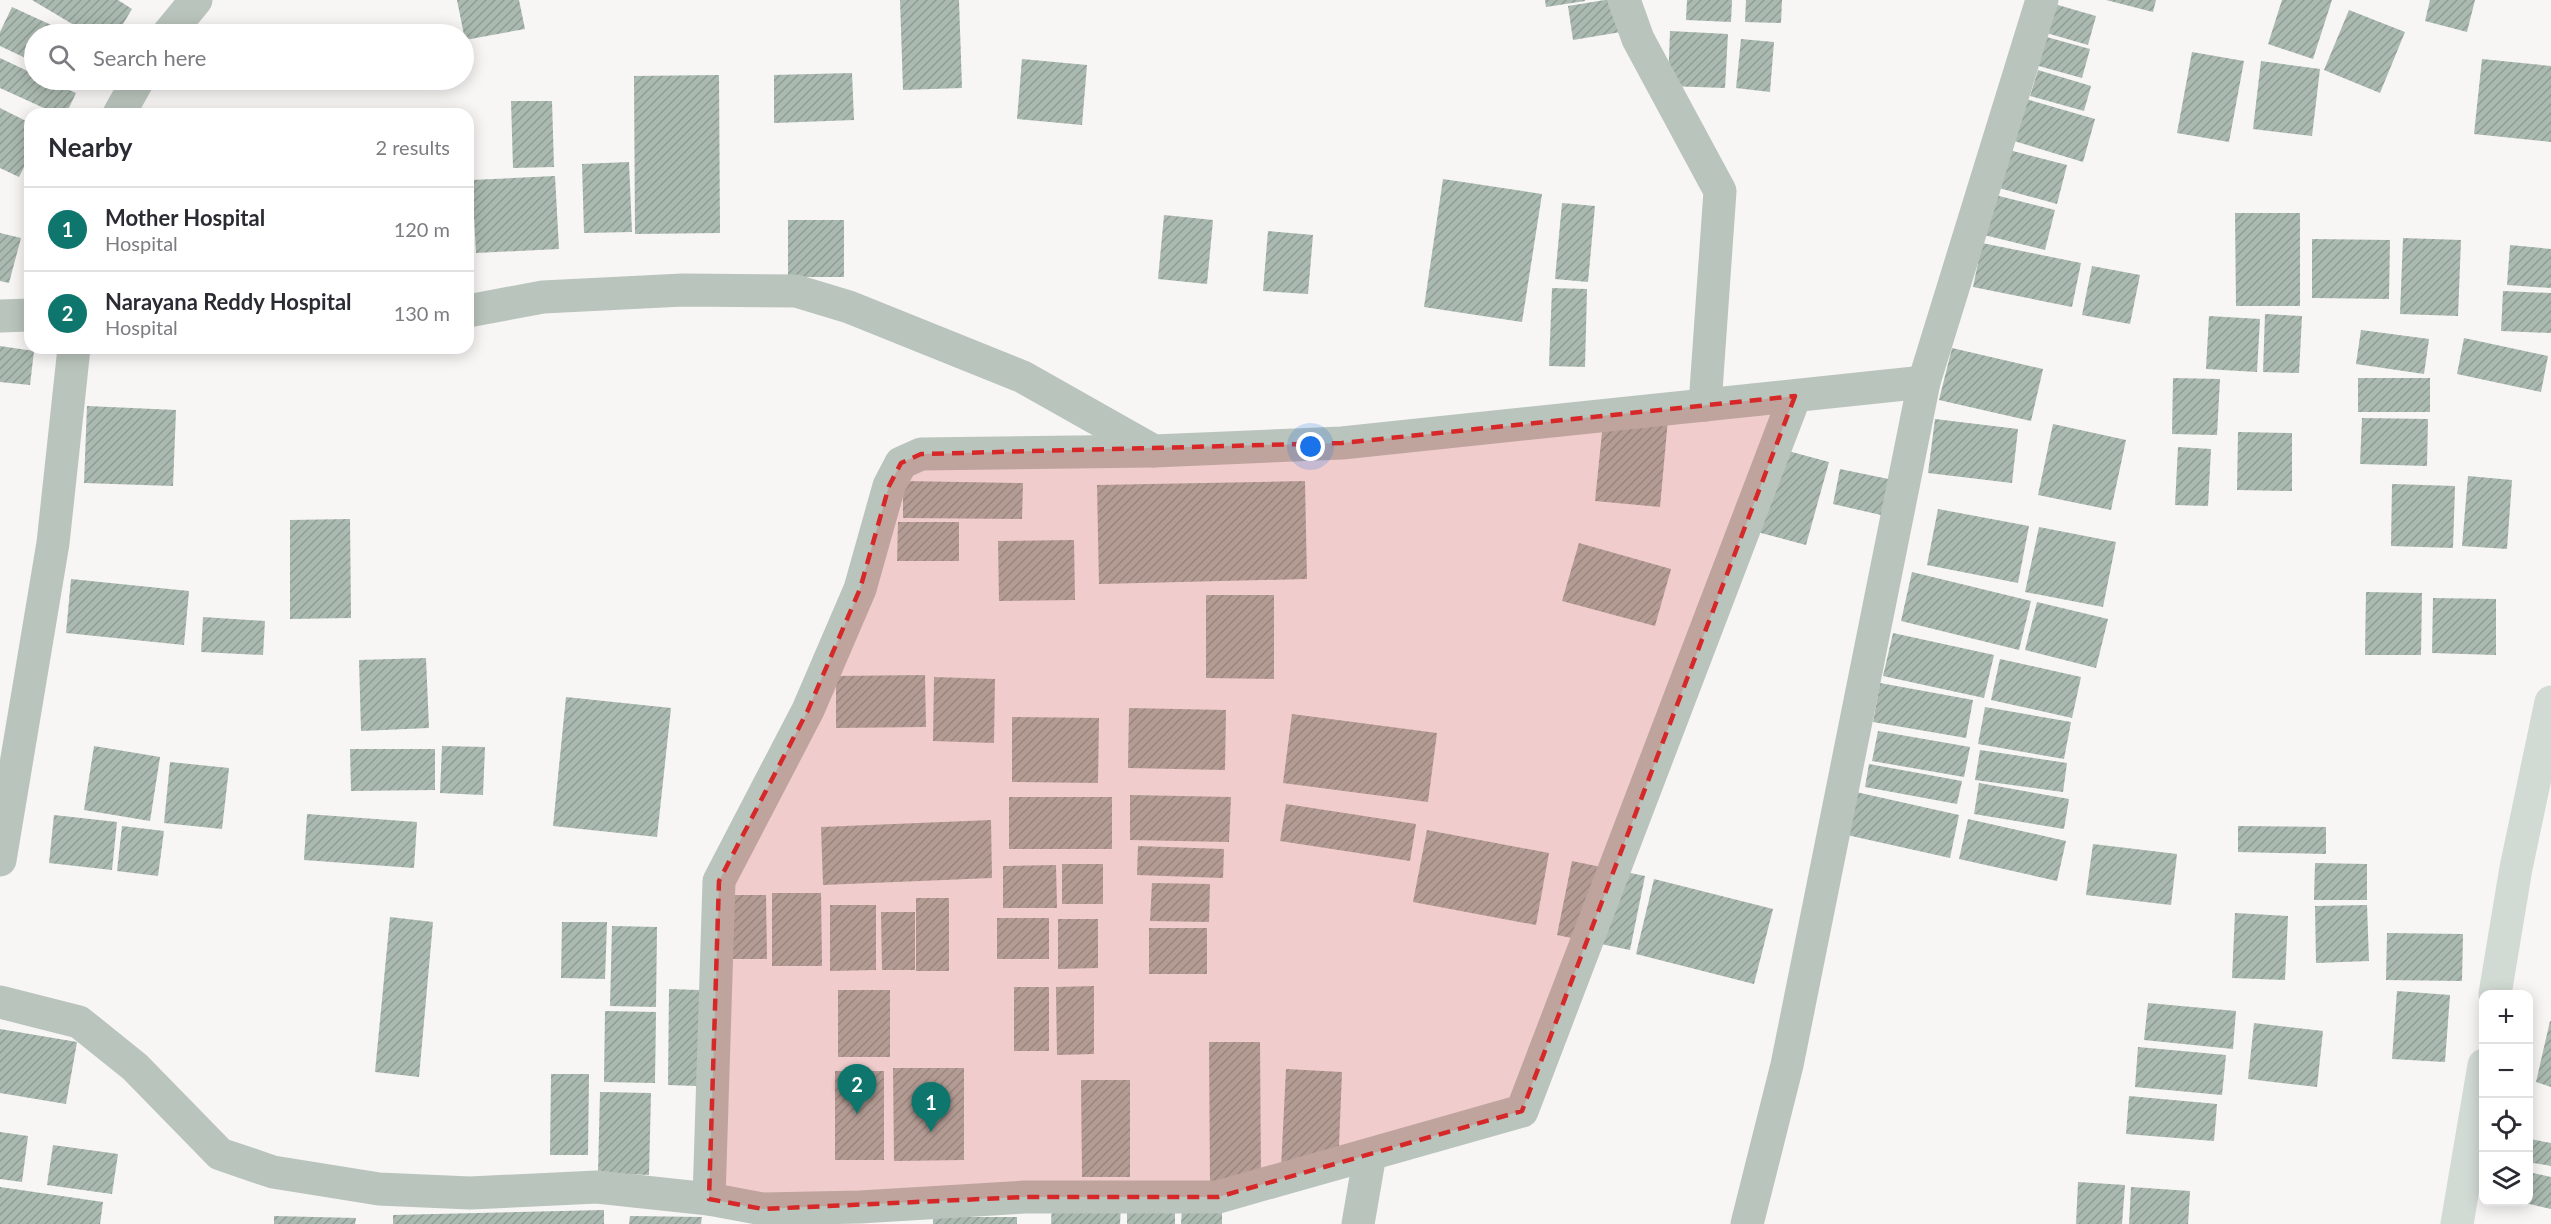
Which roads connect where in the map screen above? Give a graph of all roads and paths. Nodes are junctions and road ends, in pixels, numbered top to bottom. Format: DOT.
graph roads {
  1 [pos="196,0"];
  2 [pos="1624,0"];
  3 [pos="2042,0"];
  4 [pos="176,24"];
  5 [pos="132,90"];
  6 [pos="122,108"];
  7 [pos="474,310"];
  8 [pos="24,315"];
  9 [pos="0,316"];
  10 [pos="73,354"];
  11 [pos="1924,382"];
  12 [pos="1795,396"];
  13 [pos="1705,405"];
  14 [pos="1154,451"];
  15 [pos="2551,702"];
  16 [pos="2542,785"];
  17 [pos="0,860"];
  18 [pos="2496,990"];
  19 [pos="0,1002"];
  20 [pos="2479,1094"];
  21 [pos="1370,1154"];
  22 [pos="709,1199"];
  23 [pos="763,1216"];
  24 [pos="1358,1224"];
  25 [pos="1747,1224"];
  26 [pos="2457,1224"];
  1 -- 4 [label="street"];
  2 -- 13 [label="street"];
  3 -- 11 [label="street"];
  5 -- 6 [label="street"];
  7 -- 14 [label="street"];
  8 -- 9 [label="street"];
  10 -- 17 [label="street"];
  11 -- 12 [label="street"];
  11 -- 25 [label="street"];
  12 -- 13 [label="street"];
  12 -- 21 [label="street"];
  13 -- 14 [label="street"];
  14 -- 22 [label="street"];
  15 -- 16 [label="main road"];
  16 -- 18 [label="main road"];
  19 -- 22 [label="street"];
  20 -- 26 [label="main road"];
  21 -- 23 [label="street"];
  21 -- 24 [label="street"];
  22 -- 23 [label="street"];
}
